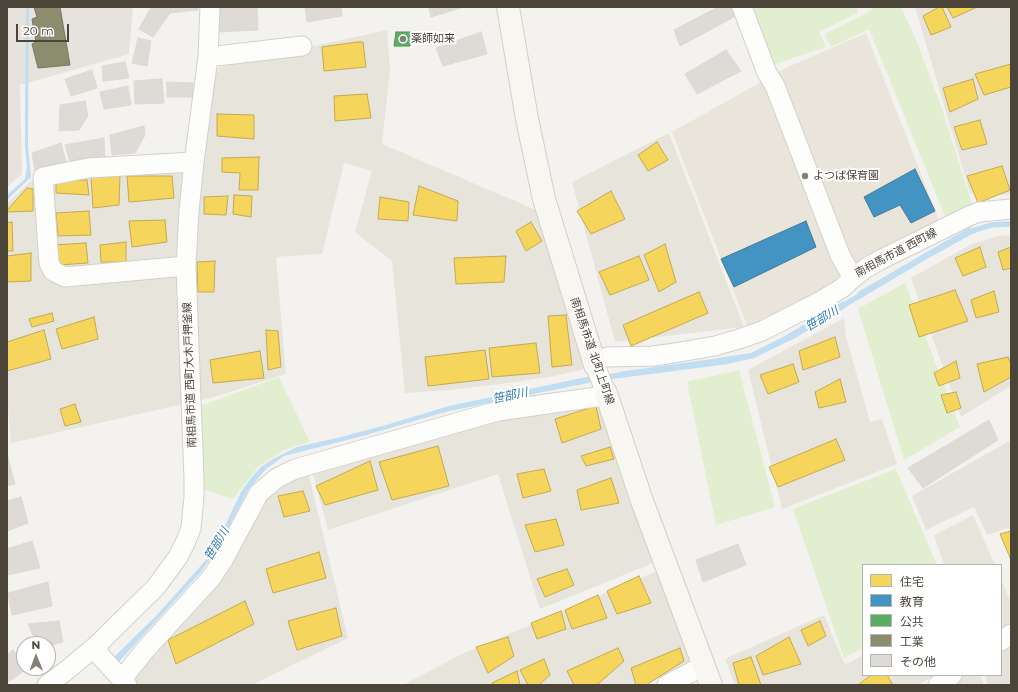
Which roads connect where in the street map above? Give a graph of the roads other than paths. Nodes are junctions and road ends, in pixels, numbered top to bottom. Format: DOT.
graph roads {
  1 [pos="210,7"];
  2 [pos="508,7"];
  3 [pos="742,7"];
  4 [pos="302,46"];
  5 [pos="208,57"];
  6 [pos="194,162"];
  7 [pos="1011,209"];
  8 [pos="186,266"];
  9 [pos="847,283"];
  10 [pos="601,361"];
  11 [pos="606,395"];
  12 [pos="1011,634"];
  13 [pos="1002,640"];
  14 [pos="99,652"];
  15 [pos="707,676"];
  16 [pos="951,676"];
  17 [pos="122,679"];
  18 [pos="47,685"];
  19 [pos="667,685"];
  20 [pos="938,685"];
  1 -- 5 [label="street, 南相馬市道 西町大木戸押釜線"];
  2 -- 10 [label="street, 南相馬市道 北町上町線"];
  3 -- 9 [label="street, 南相馬市道 西町線"];
  4 -- 5 [label="street"];
  5 -- 6 [label="street, 南相馬市道 西町大木戸押釜線"];
  6 -- 8 [label="street, 南相馬市道 西町大木戸押釜線"];
  6 -- 8 [label="street"];
  7 -- 9 [label="street, 南相馬市道 西町線"];
  8 -- 14 [label="street, 南相馬市道 西町大木戸押釜線"];
  9 -- 10 [label="street"];
  10 -- 11 [label="street, 南相馬市道 北町上町線"];
  11 -- 15 [label="street, 南相馬市道 北町上町線"];
  11 -- 17 [label="street"];
  12 -- 13 [label="street"];
  14 -- 17 [label="street"];
  14 -- 18 [label="street, 南相馬市道 西町大木戸押釜線"];
  15 -- 19 [label="street"];
  16 -- 20 [label="street"];
}
